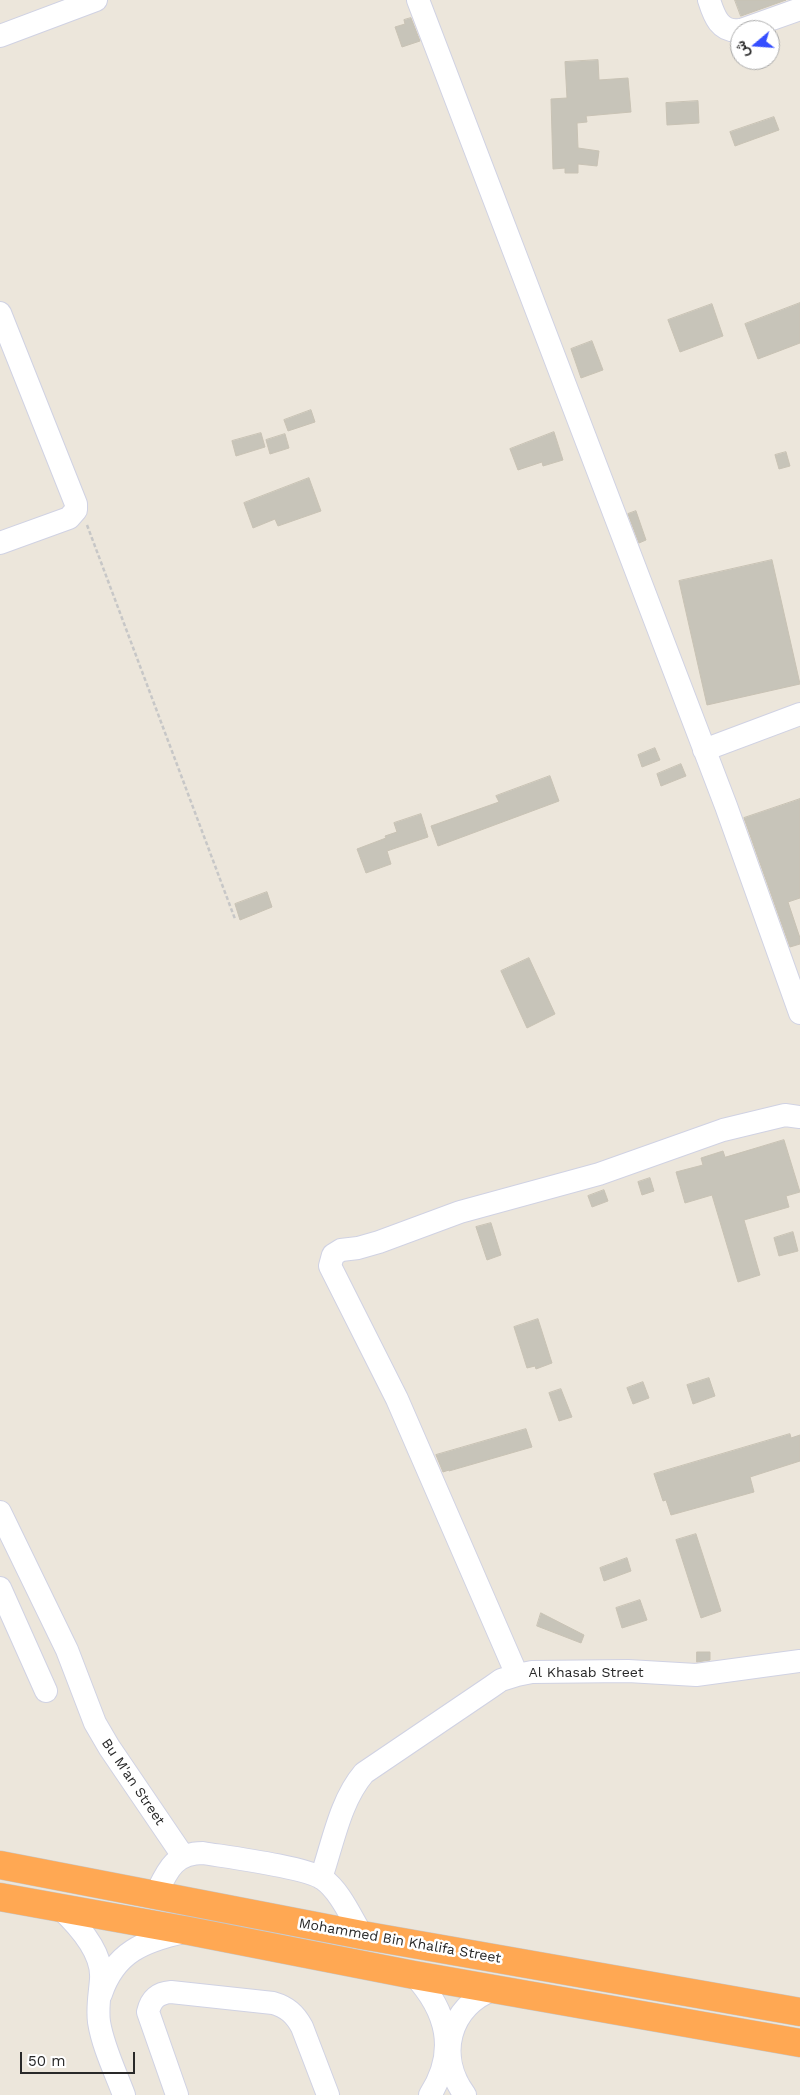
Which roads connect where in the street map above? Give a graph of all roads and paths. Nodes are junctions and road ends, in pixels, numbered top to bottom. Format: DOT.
graph roads {
  1 [pos="96,0"];
  2 [pos="418,0"];
  3 [pos="709,0"];
  4 [pos="800,9"];
  5 [pos="769,20"];
  6 [pos="730,29"];
  7 [pos="0,36"];
  8 [pos="1,319"];
  9 [pos="76,504"];
  10 [pos="0,543"];
  11 [pos="800,714"];
  12 [pos="704,750"];
  13 [pos="235,919"];
  14 [pos="800,1013"];
  15 [pos="800,1117"];
  16 [pos="0,1512"];
  17 [pos="0,1588"];
  18 [pos="8,1630"];
  19 [pos="800,1661"];
  20 [pos="517,1675"];
  21 [pos="46,1691"];
  22 [pos="182,1856"];
  23 [pos="0,1866"];
  24 [pos="322,1878"];
  25 [pos="155,1896"];
  26 [pos="0,1897"];
  27 [pos="60,1908"];
  28 [pos="189,1930"];
  29 [pos="362,1935"];
  30 [pos="414,1974"];
  31 [pos="494,1989"];
  32 [pos="98,1999"];
  33 [pos="800,2012"];
  34 [pos="800,2043"];
  35 [pos="448,2047"];
  36 [pos="124,2095"];
  37 [pos="177,2095"];
  38 [pos="328,2095"];
  39 [pos="431,2095"];
  40 [pos="464,2095"];
  1 -- 7 [label="street"];
  2 -- 12 [label="street"];
  3 -- 6 [label="street"];
  4 -- 5 [label="street"];
  8 -- 9 [label="street"];
  9 -- 10 [label="street"];
  9 -- 13 [label="path"];
  11 -- 12 [label="street"];
  12 -- 14 [label="street"];
  15 -- 20 [label="street"];
  16 -- 22 [label="street, Bu M'an Street"];
  17 -- 18 [label="street"];
  18 -- 21 [label="street"];
  19 -- 20 [label="street, Al Khasab Street"];
  20 -- 24 [label="street, Al Khasab Street"];
  22 -- 24 [label="street"];
  22 -- 25 [label="street"];
  23 -- 25 [label="highway, Mohammed Bin Khalifa Street"];
  24 -- 29 [label="street"];
  25 -- 29 [label="highway, Mohammed Bin Khalifa Street"];
  26 -- 27 [label="highway, Mohammed Bin Khalifa Street"];
  27 -- 28 [label="highway, Mohammed Bin Khalifa Street"];
  27 -- 32 [label="street"];
  28 -- 30 [label="highway, Mohammed Bin Khalifa Street"];
  28 -- 32 [label="street"];
  29 -- 33 [label="highway, Mohammed Bin Khalifa Street"];
  30 -- 31 [label="highway, Mohammed Bin Khalifa Street"];
  30 -- 35 [label="street"];
  31 -- 34 [label="highway, Mohammed Bin Khalifa Street"];
  31 -- 35 [label="street"];
  32 -- 36 [label="street"];
  35 -- 39 [label="street"];
  35 -- 40 [label="street"];
  37 -- 38 [label="street"];
  39 -- 40 [label="street"];
}
